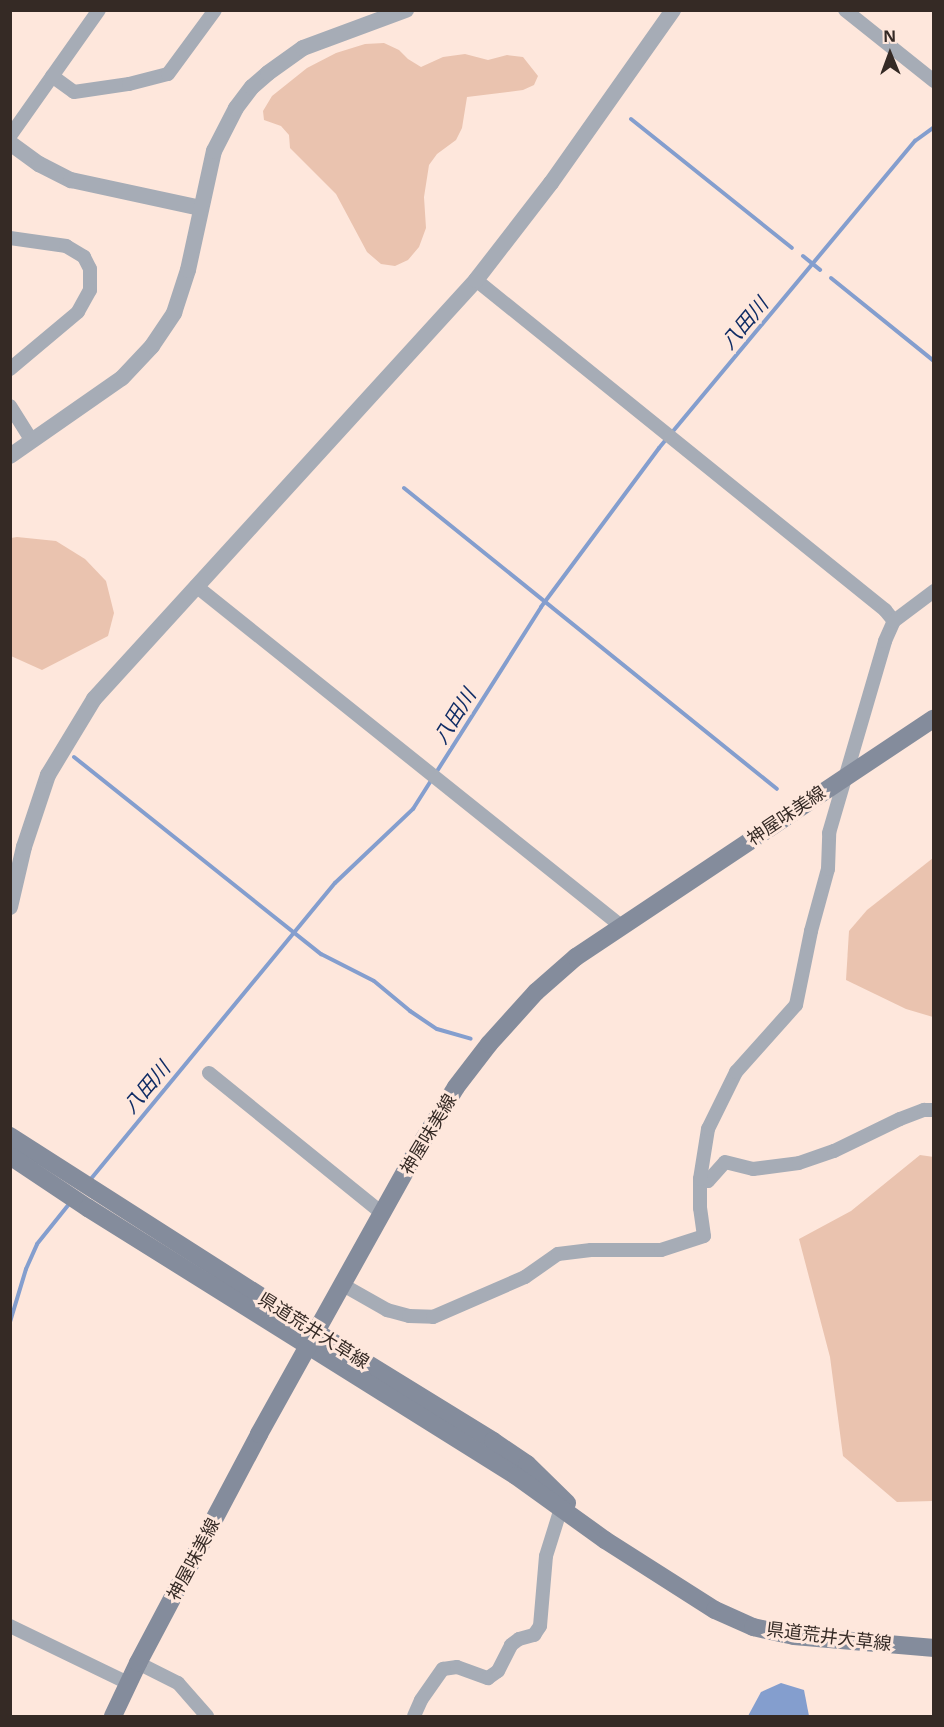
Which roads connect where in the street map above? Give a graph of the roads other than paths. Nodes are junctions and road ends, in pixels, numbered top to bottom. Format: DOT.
graph roads {
  1 [pos="99,10"];
  2 [pos="215,10"];
  3 [pos="406,10"];
  4 [pos="673,10"];
  5 [pos="845,10"];
  6 [pos="385,14"];
  7 [pos="52,76"];
  8 [pos="933,81"];
  9 [pos="10,136"];
  10 [pos="10,143"];
  11 [pos="200,208"];
  12 [pos="10,238"];
  13 [pos="476,280"];
  14 [pos="10,369"];
  15 [pos="10,406"];
  16 [pos="32,441"];
  17 [pos="10,456"];
  18 [pos="196,586"];
  19 [pos="933,591"];
  20 [pos="894,621"];
  21 [pos="933,717"];
  22 [pos="846,774"];
  23 [pos="10,907"];
  24 [pos="621,926"];
  25 [pos="209,1072"];
  26 [pos="933,1110"];
  27 [pos="10,1136"];
  28 [pos="10,1156"];
  29 [pos="700,1179"];
  30 [pos="382,1214"];
  31 [pos="343,1285"];
  32 [pos="312,1338"];
  33 [pos="561,1508"];
  34 [pos="605,1540"];
  35 [pos="10,1626"];
  36 [pos="933,1648"];
  37 [pos="138,1662"];
  38 [pos="128,1683"];
  39 [pos="113,1716"];
  40 [pos="207,1716"];
  41 [pos="414,1716"];
  1 -- 7 [label="street"];
  2 -- 7 [label="street"];
  3 -- 6 [label="street"];
  4 -- 13 [label="street"];
  5 -- 8 [label="street"];
  6 -- 11 [label="street"];
  7 -- 9 [label="street"];
  10 -- 11 [label="street"];
  11 -- 16 [label="street"];
  12 -- 14 [label="street"];
  13 -- 18 [label="street"];
  13 -- 20 [label="street"];
  15 -- 16 [label="street"];
  16 -- 17 [label="street"];
  18 -- 23 [label="street"];
  18 -- 24 [label="street"];
  19 -- 20 [label="street"];
  20 -- 22 [label="street"];
  21 -- 22 [label="main road, 神屋味美線"];
  22 -- 24 [label="main road, 神屋味美線"];
  22 -- 29 [label="street"];
  24 -- 30 [label="main road, 神屋味美線"];
  25 -- 30 [label="street"];
  26 -- 29 [label="street"];
  27 -- 32 [label="main road, 県道荒井大草線"];
  28 -- 32 [label="main road, 県道荒井大草線"];
  29 -- 31 [label="street"];
  30 -- 31 [label="main road, 神屋味美線"];
  31 -- 32 [label="main road, 神屋味美線"];
  32 -- 33 [label="main road, 県道荒井大草線"];
  32 -- 34 [label="main road, 県道荒井大草線"];
  32 -- 37 [label="main road, 神屋味美線"];
  33 -- 34 [label="main road, 県道荒井大草線"];
  33 -- 41 [label="street"];
  34 -- 36 [label="main road, 県道荒井大草線"];
  35 -- 38 [label="street"];
  37 -- 38 [label="main road, 神屋味美線"];
  37 -- 40 [label="street"];
  38 -- 39 [label="main road, 神屋味美線"];
}
